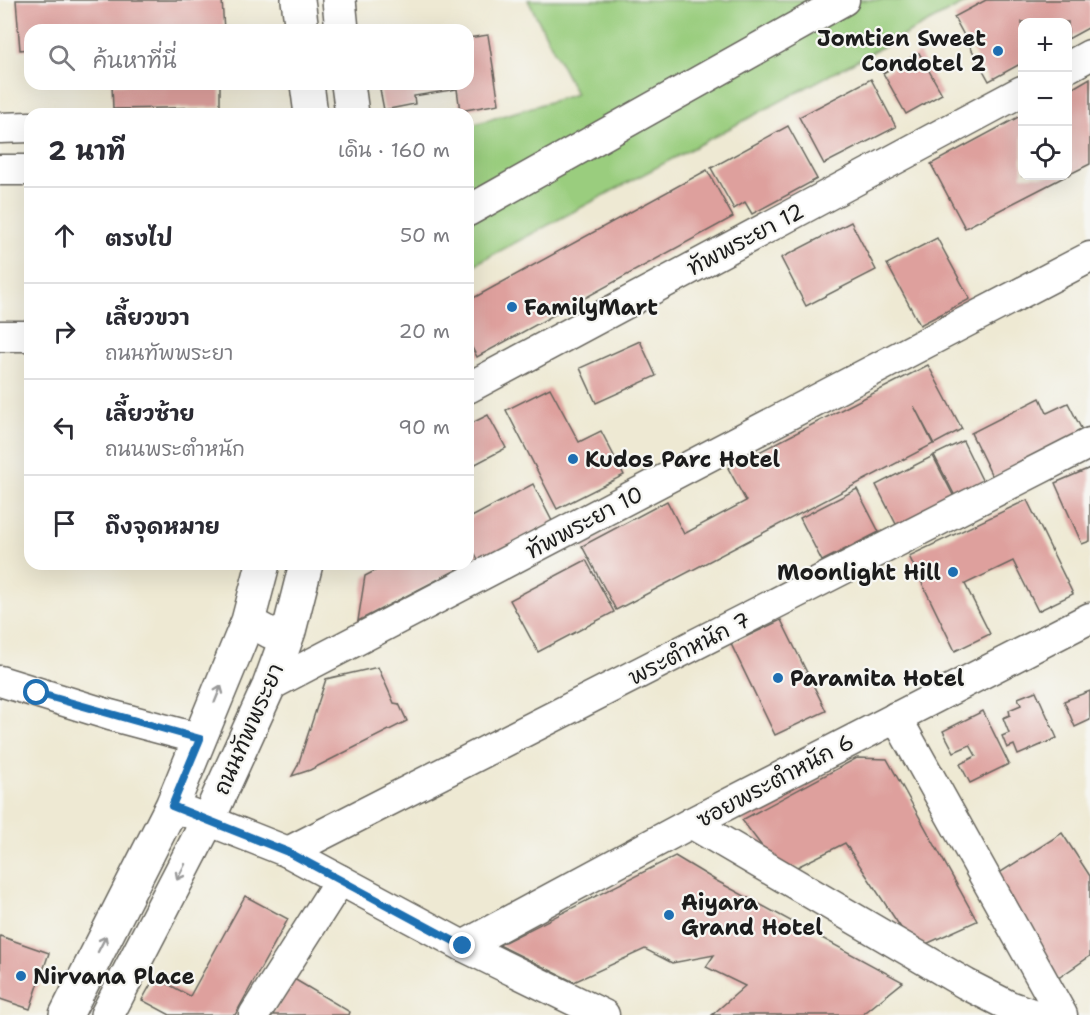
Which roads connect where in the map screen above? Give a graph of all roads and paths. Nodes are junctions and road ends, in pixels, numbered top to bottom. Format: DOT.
graph roads {
  1 [pos="298,0"];
  2 [pos="339,0"];
  3 [pos="844,0"];
  4 [pos="301,24"];
  5 [pos="341,24"];
  6 [pos="1090,55"];
  7 [pos="1072,65"];
  8 [pos="309,90"];
  9 [pos="349,90"];
  10 [pos="1018,94"];
  11 [pos="310,108"];
  12 [pos="351,108"];
  13 [pos="24,127"];
  14 [pos="0,128"];
  15 [pos="0,170"];
  16 [pos="24,170"];
  17 [pos="474,208"];
  18 [pos="1090,257"];
  19 [pos="0,336"];
  20 [pos="24,336"];
  21 [pos="474,385"];
  22 [pos="1090,443"];
  23 [pos="261,570"];
  24 [pos="304,570"];
  25 [pos="1090,618"];
  26 [pos="248,621"];
  27 [pos="289,631"];
  28 [pos="0,681"];
  29 [pos="269,686"];
  30 [pos="896,717"];
  31 [pos="200,739"];
  32 [pos="172,806"];
  33 [pos="208,820"];
  34 [pos="691,823"];
  35 [pos="288,852"];
  36 [pos="340,880"];
  37 [pos="463,946"];
  38 [pos="66,1015"];
  39 [pos="107,1015"];
  40 [pos="254,1015"];
  41 [pos="604,1015"];
  42 [pos="1035,1015"];
  43 [pos="1062,1015"];
  1 -- 4 [label="main road"];
  2 -- 5 [label="main road"];
  3 -- 17 [label="street"];
  6 -- 7 [label="street"];
  8 -- 11 [label="main road"];
  9 -- 12 [label="main road"];
  10 -- 21 [label="street, ทัพพระยา 12"];
  13 -- 14 [label="street"];
  15 -- 16 [label="street"];
  18 -- 29 [label="street, ทัพพระยา 10"];
  19 -- 20 [label="street"];
  22 -- 35 [label="street, พระตำหนัก 7"];
  23 -- 26 [label="main road, ถนนทัพพระยา"];
  24 -- 27 [label="main road, ถนนทัพพระยา"];
  25 -- 30 [label="street, ซอยพระตำหนัก 6"];
  26 -- 27 [label="street"];
  31 -- 26 [label="main road, ถนนทัพพระยา, one-way"];
  27 -- 29 [label="main road, ถนนทัพพระยา"];
  28 -- 31 [label="street"];
  29 -- 33 [label="main road, ถนนทัพพระยา"];
  30 -- 34 [label="street, ซอยพระตำหนัก 6"];
  30 -- 43 [label="street"];
  31 -- 32 [label="main road, ถนนทัพพระยา"];
  32 -- 33 [label="street"];
  38 -- 32 [label="main road, ถนนทัพพระยา, one-way"];
  33 -- 35 [label="street"];
  33 -- 39 [label="main road, ถนนทัพพระยา, one-way"];
  34 -- 37 [label="street, ซอยพระตำหนัก 6"];
  34 -- 42 [label="street"];
  35 -- 36 [label="street"];
  36 -- 37 [label="street"];
  36 -- 40 [label="street"];
  37 -- 41 [label="street"];
}
